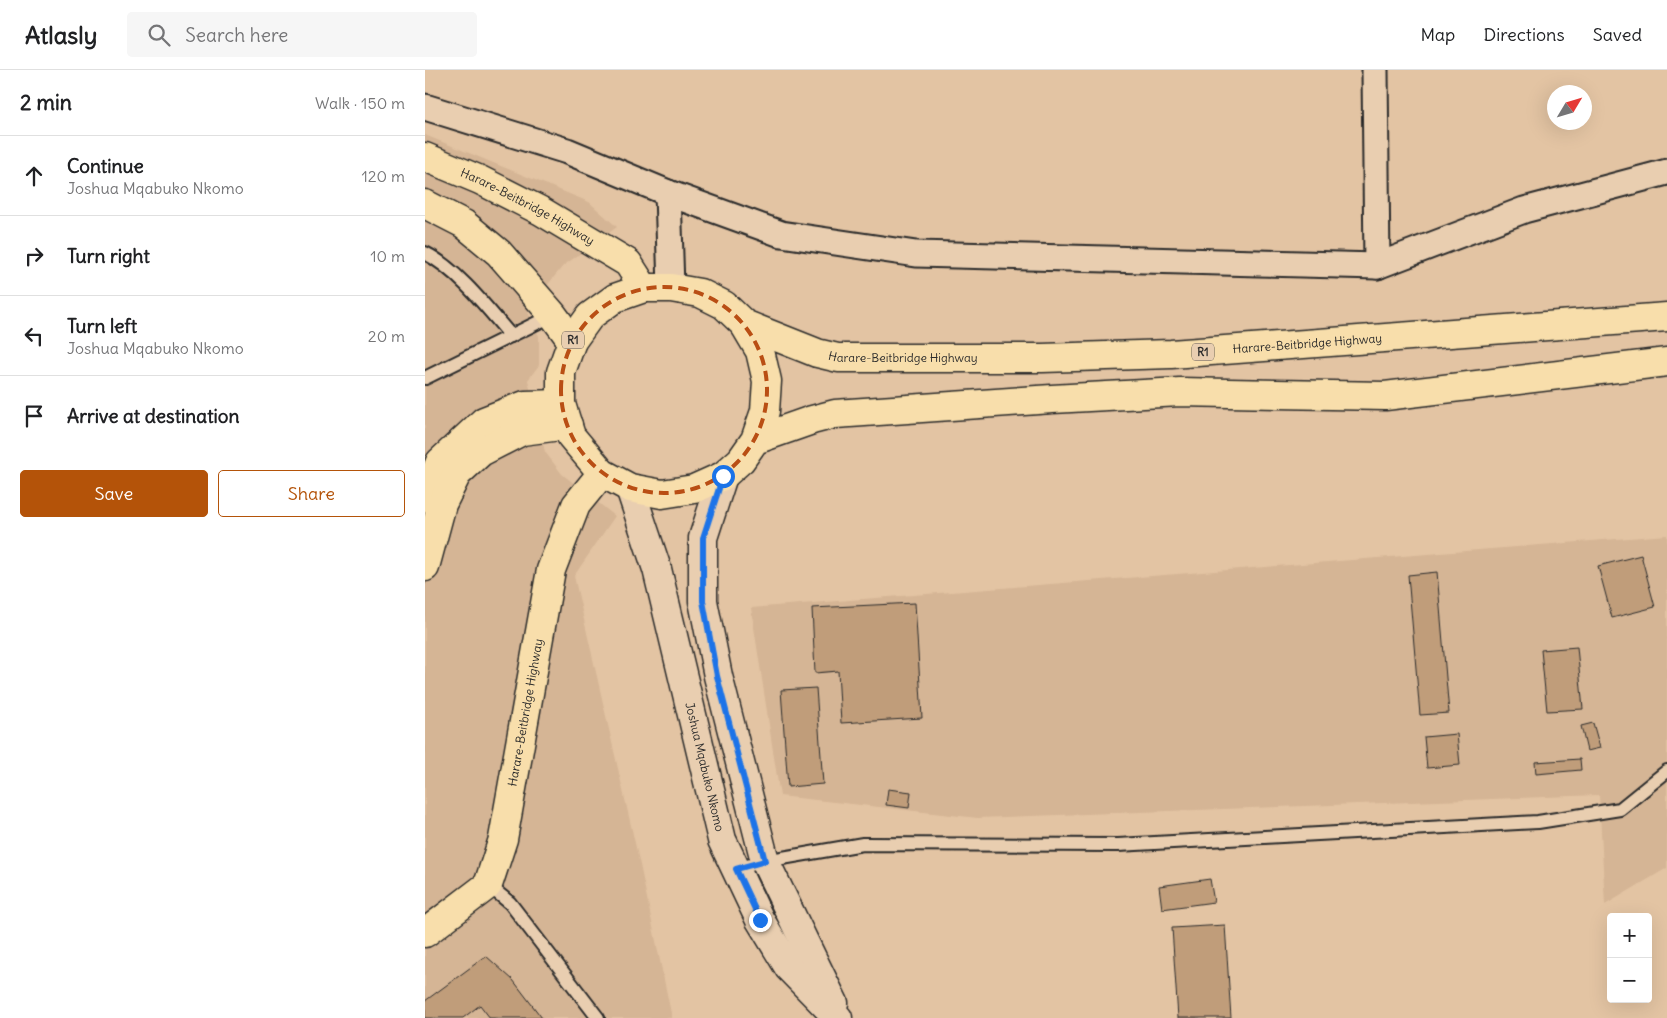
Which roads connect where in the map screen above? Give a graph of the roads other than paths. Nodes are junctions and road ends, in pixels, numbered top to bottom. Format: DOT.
graph roads {
  1 [pos="1375,70"];
  2 [pos="425,107"];
  3 [pos="425,157"];
  4 [pos="1667,172"];
  5 [pos="668,193"];
  6 [pos="425,204"];
  7 [pos="425,253"];
  8 [pos="1377,266"];
  9 [pos="644,288"];
  10 [pos="671,288"];
  11 [pos="553,315"];
  12 [pos="1667,317"];
  13 [pos="744,324"];
  14 [pos="511,336"];
  15 [pos="572,341"];
  16 [pos="1667,362"];
  17 [pos="425,378"];
  18 [pos="564,415"];
  19 [pos="755,440"];
  20 [pos="602,473"];
  21 [pos="723,476"];
  22 [pos="630,488"];
  23 [pos="425,498"];
  24 [pos="425,567"];
  25 [pos="1667,771"];
  26 [pos="765,861"];
  27 [pos="736,869"];
  28 [pos="488,885"];
  29 [pos="425,933"];
  30 [pos="598,1018"];
  31 [pos="839,1018"];
  1 -- 8 [label="street"];
  2 -- 5 [label="street"];
  3 -- 9 [label="highway, Harare-Beitbridge Highway"];
  4 -- 8 [label="street"];
  5 -- 8 [label="street"];
  5 -- 10 [label="street"];
  6 -- 11 [label="highway, R1"];
  7 -- 14 [label="lane"];
  9 -- 10 [label="highway, Harare-Beitbridge Highway / R1"];
  9 -- 15 [label="highway, Harare-Beitbridge Highway / R1"];
  10 -- 13 [label="highway, Harare-Beitbridge Highway / R1"];
  11 -- 14 [label="lane"];
  11 -- 15 [label="highway, R1"];
  12 -- 13 [label="highway, Harare-Beitbridge Highway / R1"];
  13 -- 19 [label="highway, Harare-Beitbridge Highway / R1"];
  14 -- 17 [label="lane"];
  15 -- 18 [label="highway, Harare-Beitbridge Highway / R1"];
  16 -- 19 [label="highway"];
  18 -- 20 [label="highway, Harare-Beitbridge Highway / R1"];
  18 -- 23 [label="highway"];
  18 -- 24 [label="highway"];
  19 -- 21 [label="highway, Harare-Beitbridge Highway / R1"];
  20 -- 22 [label="highway, Harare-Beitbridge Highway / R1"];
  20 -- 28 [label="highway, Harare-Beitbridge Highway"];
  21 -- 22 [label="highway, Harare-Beitbridge Highway / R1"];
  21 -- 26 [label="street, Joshua Mqabuko Nkomo"];
  22 -- 27 [label="street, Joshua Mqabuko Nkomo"];
  25 -- 26 [label="lane"];
  26 -- 27 [label="lane"];
  26 -- 31 [label="street, Joshua Mqabuko Nkomo"];
  27 -- 31 [label="street, Joshua Mqabuko Nkomo"];
  28 -- 29 [label="highway"];
  28 -- 30 [label="lane"];
}
